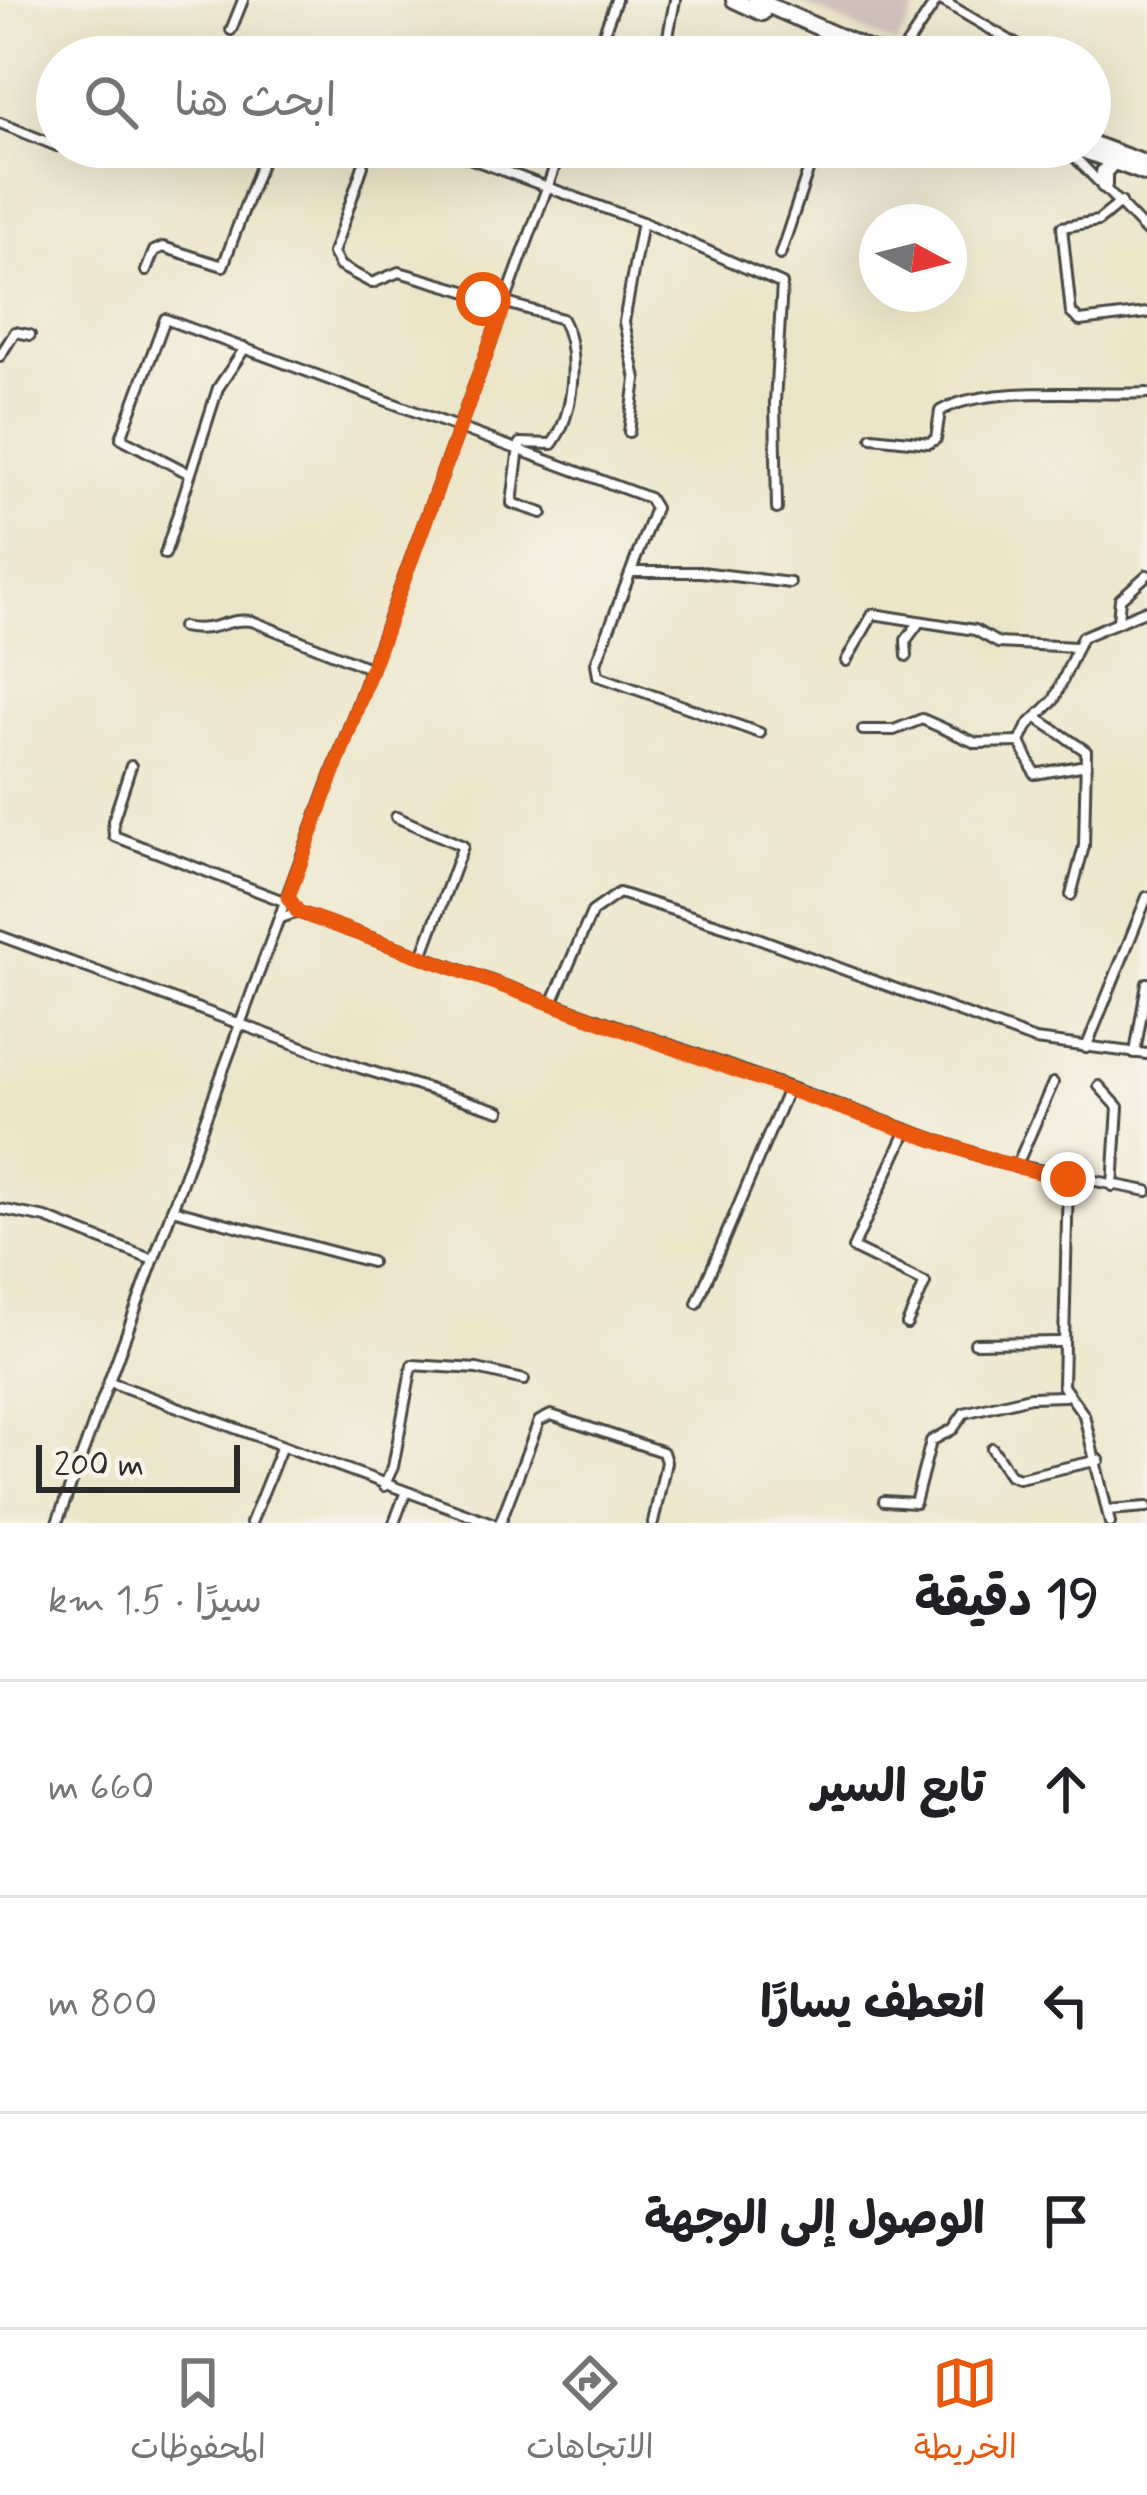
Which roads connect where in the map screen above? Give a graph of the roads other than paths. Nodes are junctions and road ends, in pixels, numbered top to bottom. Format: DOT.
graph roads {
  1 [pos="243,0"];
  2 [pos="616,0"];
  3 [pos="675,0"];
  4 [pos="734,0"];
  5 [pos="756,0"];
  6 [pos="939,0"];
  7 [pos="231,30"];
  8 [pos="603,36"];
  9 [pos="668,36"];
  10 [pos="817,36"];
  11 [pos="824,36"];
  12 [pos="914,36"];
  13 [pos="1002,36"];
  14 [pos="0,123"];
  15 [pos="36,138"];
  16 [pos="1111,151"];
  17 [pos="1113,162"];
  18 [pos="1147,164"];
  19 [pos="259,168"];
  20 [pos="362,168"];
  21 [pos="496,168"];
  22 [pos="555,168"];
  23 [pos="809,168"];
  24 [pos="1089,168"];
  25 [pos="1108,168"];
  26 [pos="1147,174"];
  27 [pos="1104,185"];
  28 [pos="548,187"];
  29 [pos="1121,202"];
  30 [pos="642,222"];
  31 [pos="1147,232"];
  32 [pos="780,255"];
  33 [pos="146,271"];
  34 [pos="505,303"];
  35 [pos="1147,313"];
  36 [pos="30,335"];
  37 [pos="245,348"];
  38 [pos="0,356"];
  39 [pos="1147,393"];
  40 [pos="458,425"];
  41 [pos="629,432"];
  42 [pos="872,437"];
  43 [pos="519,447"];
  44 [pos="190,474"];
  45 [pos="777,508"];
  46 [pos="542,513"];
  47 [pos="165,554"];
  48 [pos="631,572"];
  49 [pos="1147,575"];
  50 [pos="790,584"];
  51 [pos="1147,610"];
  52 [pos="1118,621"];
  53 [pos="919,623"];
  54 [pos="182,627"];
  55 [pos="1076,647"];
  56 [pos="907,656"];
  57 [pos="846,661"];
  58 [pos="369,668"];
  59 [pos="1040,718"];
  60 [pos="862,730"];
  61 [pos="760,734"];
  62 [pos="1020,742"];
  63 [pos="1086,765"];
  64 [pos="131,766"];
  65 [pos="396,817"];
  66 [pos="1071,896"];
  67 [pos="1147,897"];
  68 [pos="287,899"];
  69 [pos="298,912"];
  70 [pos="280,918"];
  71 [pos="0,936"];
  72 [pos="422,956"];
  73 [pos="1147,983"];
  74 [pos="553,1003"];
  75 [pos="242,1023"];
  76 [pos="1086,1048"];
  77 [pos="1135,1053"];
  78 [pos="1147,1054"];
  79 [pos="1053,1083"];
  80 [pos="1100,1086"];
  81 [pos="788,1089"];
  82 [pos="500,1111"];
  83 [pos="907,1130"];
  84 [pos="1016,1167"];
  85 [pos="1068,1179"];
  86 [pos="1114,1186"];
  87 [pos="1147,1191"];
  88 [pos="0,1209"];
  89 [pos="172,1209"];
  90 [pos="153,1260"];
  91 [pos="371,1262"];
  92 [pos="697,1304"];
  93 [pos="908,1324"];
  94 [pos="1060,1342"];
  95 [pos="975,1343"];
  96 [pos="524,1379"];
  97 [pos="110,1382"];
  98 [pos="1065,1396"];
  99 [pos="280,1448"];
  100 [pos="992,1448"];
  101 [pos="1099,1460"];
  102 [pos="384,1486"];
  103 [pos="405,1494"];
  104 [pos="884,1501"];
  105 [pos="1147,1508"];
  106 [pos="1108,1510"];
  107 [pos="56,1523"];
  108 [pos="251,1523"];
  109 [pos="394,1523"];
  110 [pos="496,1523"];
  111 [pos="653,1523"];
  112 [pos="1110,1523"];
  1 -- 7 [label="street"];
  2 -- 8 [label="street"];
  3 -- 9 [label="street"];
  4 -- 10 [label="highway"];
  5 -- 11 [label="highway"];
  6 -- 12 [label="street"];
  6 -- 13 [label="street"];
  14 -- 15 [label="street"];
  16 -- 18 [label="highway"];
  17 -- 26 [label="highway"];
  19 -- 33 [label="street"];
  20 -- 34 [label="street"];
  21 -- 28 [label="street"];
  22 -- 28 [label="street"];
  23 -- 32 [label="street"];
  24 -- 27 [label="street"];
  25 -- 27 [label="highway"];
  27 -- 29 [label="street"];
  28 -- 30 [label="street"];
  28 -- 34 [label="street"];
  29 -- 31 [label="street"];
  29 -- 35 [label="street"];
  30 -- 41 [label="street"];
  30 -- 45 [label="street"];
  34 -- 40 [label="street"];
  34 -- 40 [label="street"];
  36 -- 38 [label="street"];
  37 -- 40 [label="street"];
  37 -- 44 [label="street"];
  37 -- 44 [label="street"];
  39 -- 42 [label="street"];
  40 -- 43 [label="street"];
  40 -- 58 [label="street"];
  43 -- 46 [label="street"];
  43 -- 48 [label="street"];
  44 -- 47 [label="street"];
  48 -- 50 [label="street"];
  48 -- 61 [label="street"];
  49 -- 52 [label="street"];
  51 -- 52 [label="street"];
  52 -- 55 [label="street"];
  53 -- 55 [label="street"];
  53 -- 56 [label="street"];
  53 -- 57 [label="street"];
  54 -- 58 [label="street"];
  55 -- 59 [label="street"];
  58 -- 68 [label="street"];
  59 -- 62 [label="street"];
  59 -- 63 [label="street"];
  60 -- 62 [label="street"];
  62 -- 63 [label="street"];
  63 -- 66 [label="street"];
  64 -- 68 [label="street"];
  65 -- 72 [label="street"];
  67 -- 76 [label="street"];
  68 -- 69 [label="street"];
  68 -- 70 [label="street"];
  69 -- 70 [label="street"];
  69 -- 72 [label="street"];
  70 -- 75 [label="street"];
  71 -- 75 [label="street"];
  72 -- 74 [label="street"];
  73 -- 77 [label="street"];
  74 -- 76 [label="street"];
  74 -- 81 [label="street"];
  75 -- 82 [label="street"];
  75 -- 89 [label="street"];
  76 -- 77 [label="street"];
  77 -- 78 [label="street"];
  79 -- 84 [label="street"];
  80 -- 86 [label="street"];
  81 -- 83 [label="street"];
  81 -- 92 [label="street"];
  83 -- 84 [label="street"];
  83 -- 93 [label="street"];
  84 -- 85 [label="street"];
  85 -- 86 [label="street"];
  85 -- 94 [label="street"];
  86 -- 87 [label="street"];
  88 -- 90 [label="street"];
  89 -- 90 [label="street"];
  89 -- 91 [label="street"];
  90 -- 97 [label="street"];
  94 -- 95 [label="street"];
  94 -- 98 [label="street"];
  96 -- 102 [label="street"];
  97 -- 99 [label="street"];
  97 -- 107 [label="street"];
  98 -- 101 [label="street"];
  98 -- 104 [label="street"];
  99 -- 102 [label="street"];
  99 -- 108 [label="street"];
  100 -- 101 [label="street"];
  101 -- 106 [label="street"];
  102 -- 103 [label="street"];
  103 -- 109 [label="street"];
  103 -- 110 [label="street"];
  105 -- 106 [label="street"];
  106 -- 112 [label="street"];
  110 -- 111 [label="street"];
}
